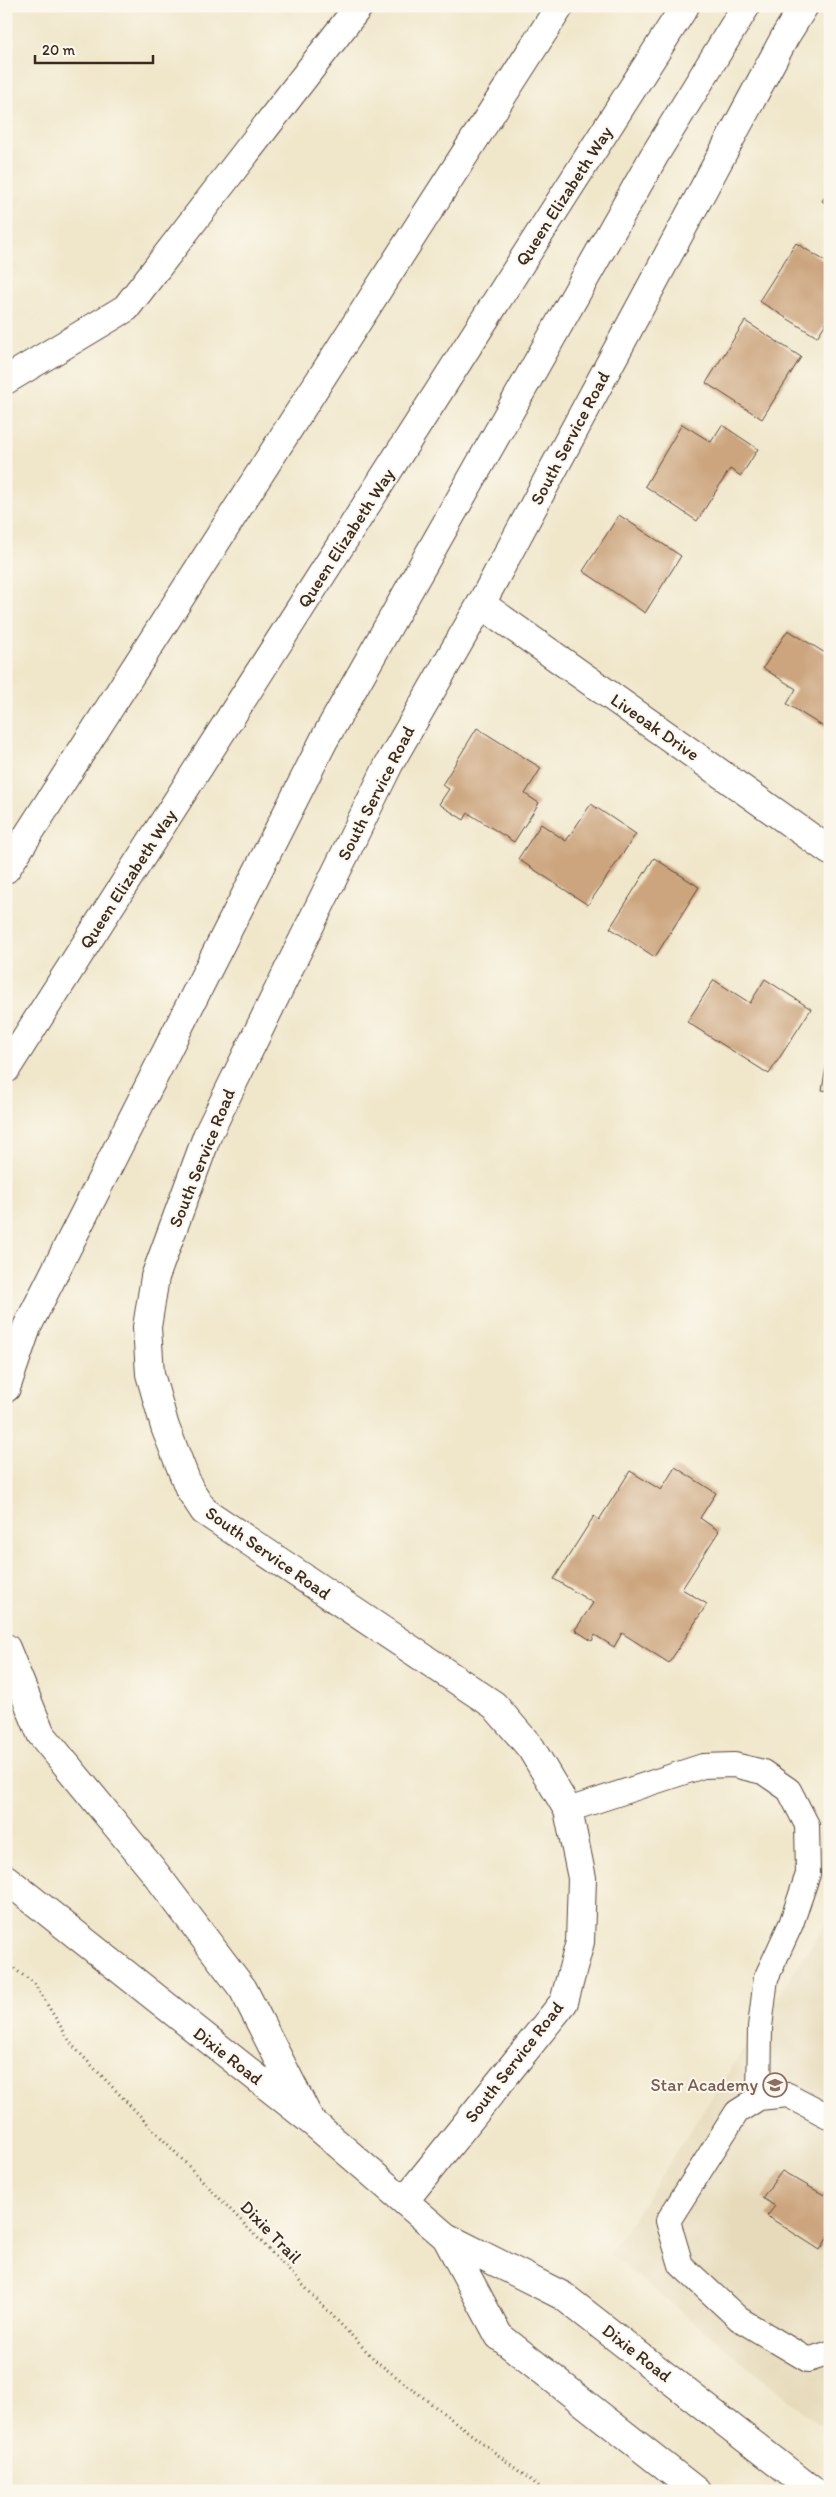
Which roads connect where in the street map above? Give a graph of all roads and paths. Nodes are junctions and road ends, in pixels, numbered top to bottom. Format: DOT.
graph roads {
  1 [pos="359,6"];
  2 [pos="560,6"];
  3 [pos="685,6"];
  4 [pos="746,6"];
  5 [pos="804,6"];
  6 [pos="6,380"];
  7 [pos="481,604"];
  8 [pos="830,851"];
  9 [pos="6,869"];
  10 [pos="6,1069"];
  11 [pos="6,1388"];
  12 [pos="6,1648"];
  13 [pos="568,1810"];
  14 [pos="6,1880"];
  15 [pos="6,1963"];
  16 [pos="759,2098"];
  17 [pos="830,2117"];
  18 [pos="310,2120"];
  19 [pos="405,2200"];
  20 [pos="446,2237"];
  21 [pos="830,2354"];
  22 [pos="545,2491"];
  23 [pos="696,2491"];
  24 [pos="813,2491"];
  1 -- 6 [label="main road"];
  2 -- 9 [label="main road"];
  3 -- 10 [label="main road, Queen Elizabeth Way"];
  4 -- 11 [label="main road"];
  5 -- 7 [label="main road, South Service Road"];
  7 -- 8 [label="main road, Liveoak Drive"];
  7 -- 13 [label="main road, South Service Road"];
  12 -- 18 [label="main road"];
  13 -- 16 [label="lane"];
  13 -- 19 [label="main road, South Service Road"];
  14 -- 18 [label="main road, Dixie Road"];
  15 -- 22 [label="path, Dixie Trail"];
  16 -- 17 [label="lane"];
  16 -- 21 [label="lane"];
  18 -- 19 [label="main road, Dixie Road"];
  19 -- 20 [label="main road, Dixie Road"];
  20 -- 23 [label="main road, Dixie Road"];
  20 -- 24 [label="main road, Dixie Road"];
}
